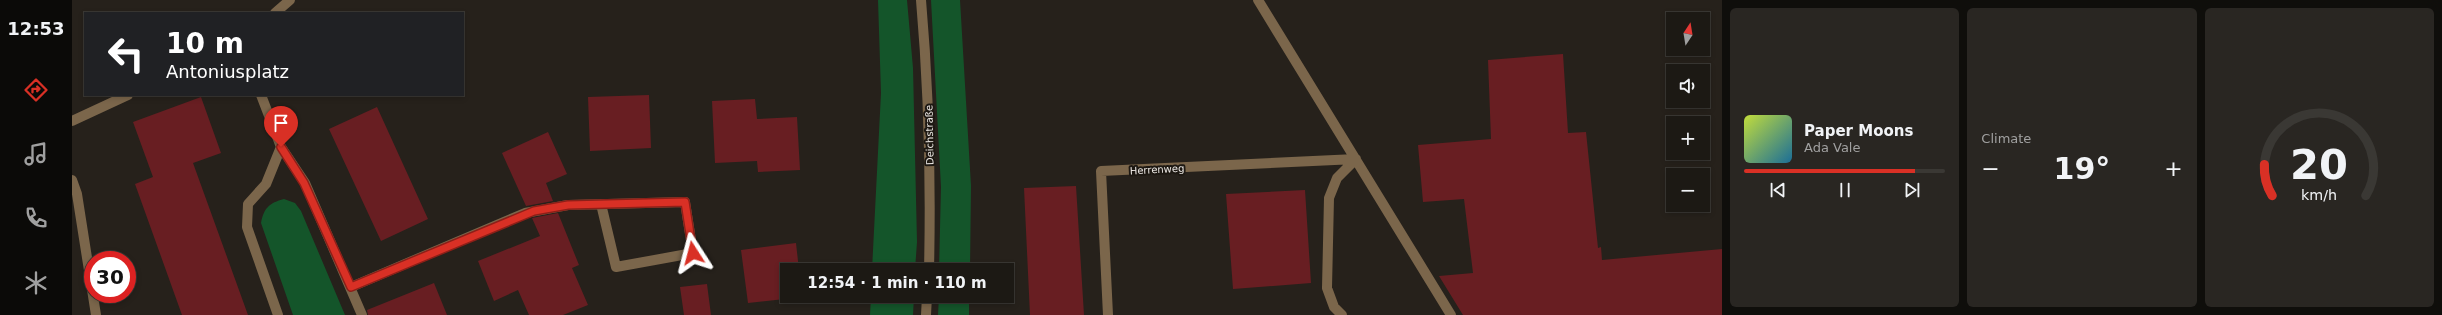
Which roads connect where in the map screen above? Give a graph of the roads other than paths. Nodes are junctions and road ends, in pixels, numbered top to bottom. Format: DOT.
graph roads {
  1 [pos="290,0"];
  2 [pos="921,0"];
  3 [pos="1258,0"];
  4 [pos="276,12"];
  5 [pos="126,96"];
  6 [pos="261,96"];
  7 [pos="72,122"];
  8 [pos="281,147"];
  9 [pos="1356,159"];
  10 [pos="72,180"];
  11 [pos="601,204"];
  12 [pos="929,263"];
  13 [pos="351,287"];
  14 [pos="927,303"];
  15 [pos="96,315"];
  16 [pos="278,315"];
  17 [pos="362,315"];
  18 [pos="926,315"];
  19 [pos="1108,315"];
  20 [pos="1342,315"];
  21 [pos="1451,315"];
  1 -- 4 [label="street"];
  2 -- 12 [label="street, Deichstraße"];
  3 -- 9 [label="street"];
  5 -- 7 [label="street"];
  6 -- 8 [label="street"];
  8 -- 13 [label="street"];
  8 -- 16 [label="street"];
  9 -- 19 [label="street, Herrenweg"];
  9 -- 20 [label="street"];
  9 -- 21 [label="street"];
  10 -- 15 [label="street"];
  11 -- 11 [label="street"];
  11 -- 13 [label="street"];
  13 -- 17 [label="street"];
  14 -- 18 [label="street"];
}
